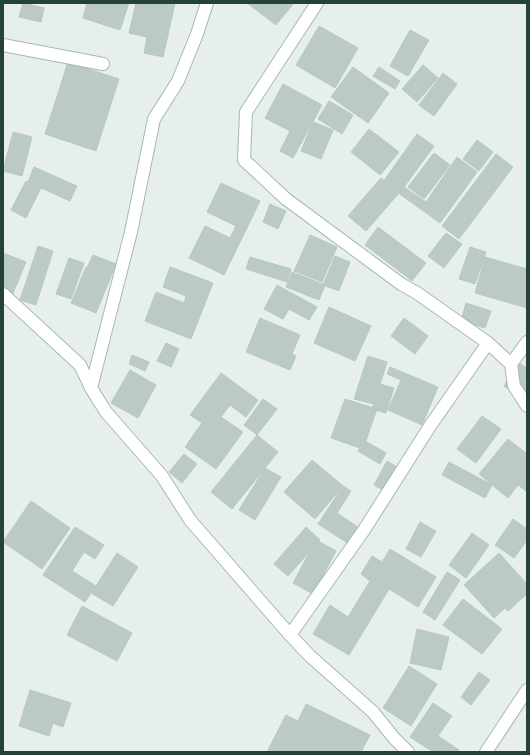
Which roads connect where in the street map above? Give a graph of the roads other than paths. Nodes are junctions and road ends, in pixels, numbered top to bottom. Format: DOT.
graph roads {
  1 [pos="207,3"];
  2 [pos="317,3"];
  3 [pos="3,45"];
  4 [pos="103,64"];
  5 [pos="3,294"];
  6 [pos="488,342"];
  7 [pos="527,342"];
  8 [pos="511,364"];
  9 [pos="91,388"];
  10 [pos="527,406"];
  11 [pos="290,635"];
  12 [pos="527,690"];
  13 [pos="394,738"];
  14 [pos="392,752"];
  15 [pos="408,752"];
  16 [pos="486,752"];
  1 -- 9 [label="street"];
  2 -- 6 [label="street"];
  3 -- 4 [label="street"];
  5 -- 9 [label="street"];
  6 -- 8 [label="street"];
  6 -- 11 [label="street"];
  7 -- 8 [label="street"];
  8 -- 10 [label="street"];
  9 -- 11 [label="street"];
  11 -- 13 [label="street"];
  12 -- 16 [label="street"];
  13 -- 14 [label="street"];
  13 -- 15 [label="street"];
}
